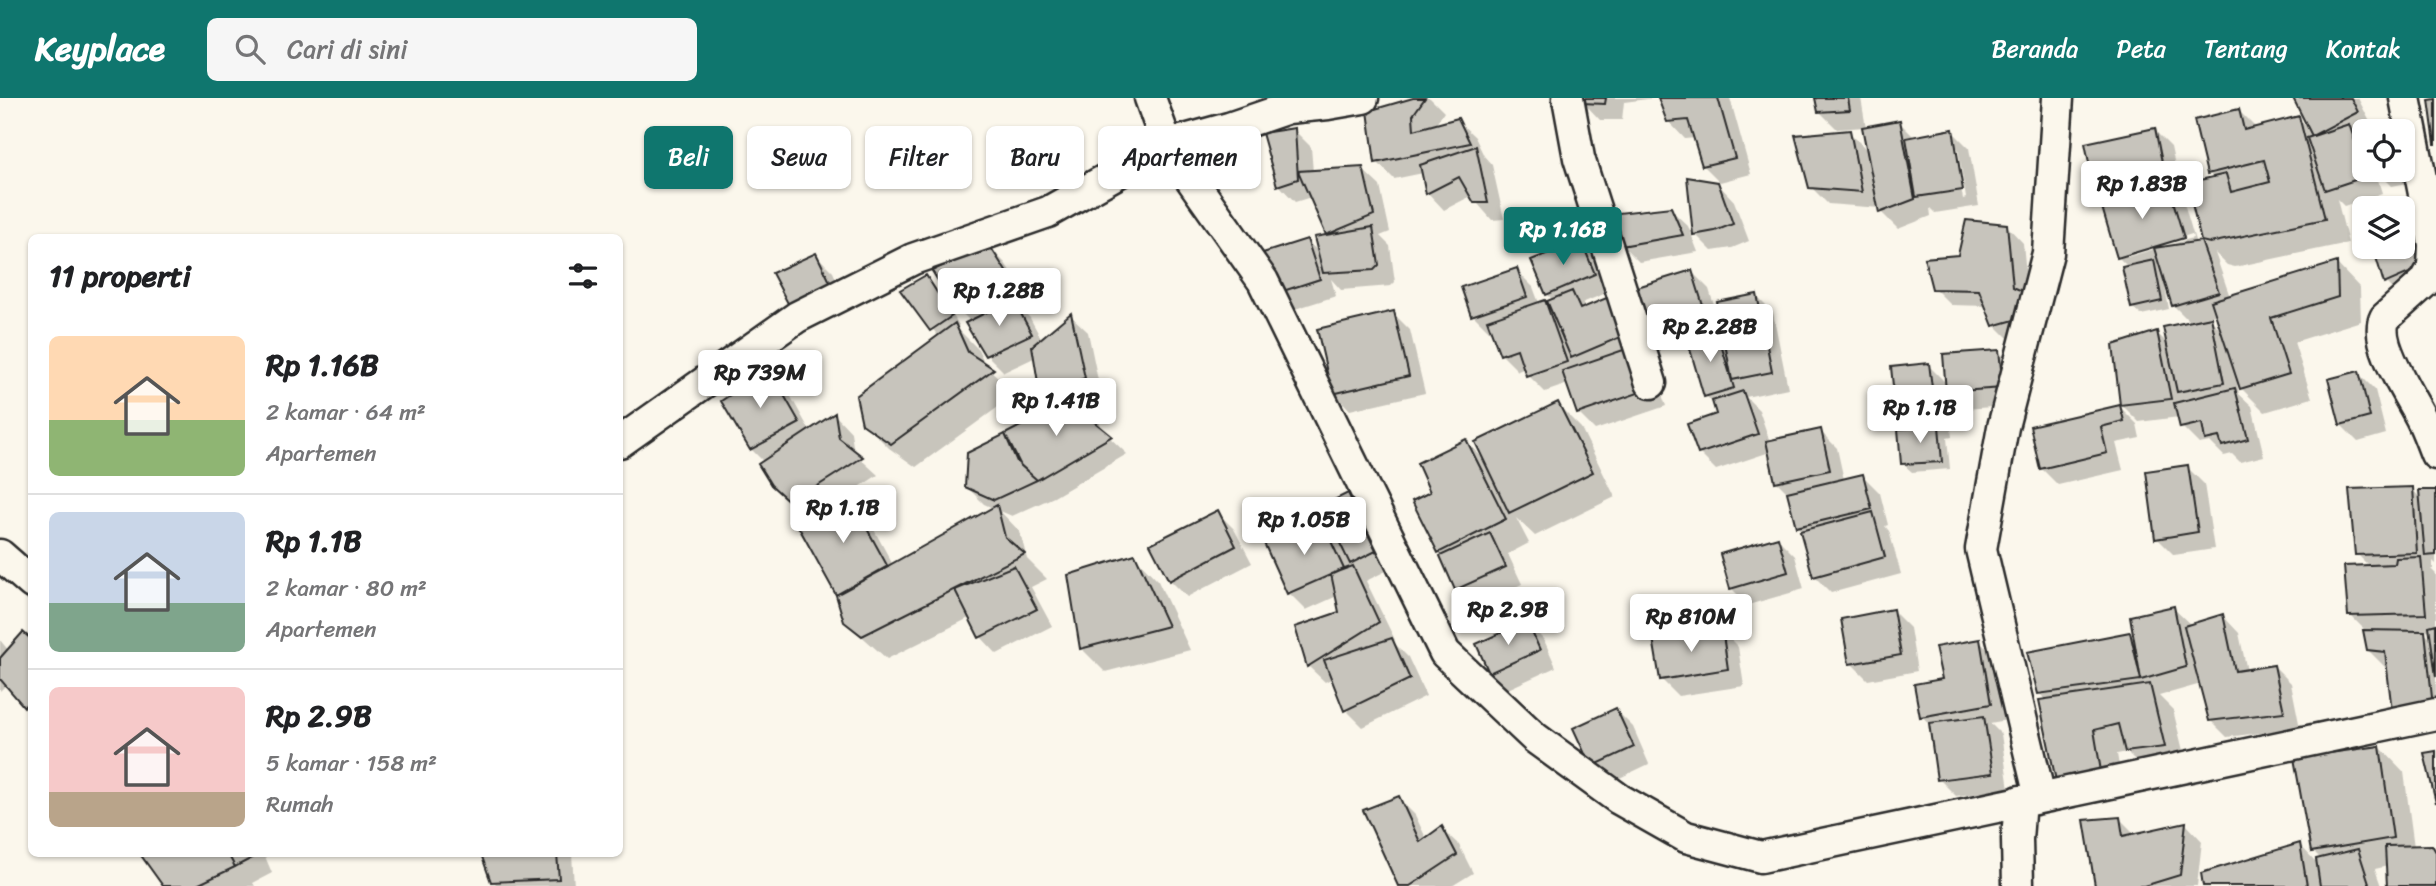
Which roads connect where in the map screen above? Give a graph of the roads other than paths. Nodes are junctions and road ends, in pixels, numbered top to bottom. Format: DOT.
graph roads {
  1 [pos="1150,98"];
  2 [pos="1363,98"];
  3 [pos="1568,98"];
  4 [pos="2057,98"];
  5 [pos="2405,98"];
  6 [pos="1160,126"];
  7 [pos="1235,126"];
  8 [pos="1098,184"];
  9 [pos="1198,189"];
  10 [pos="1651,383"];
  11 [pos="623,440"];
  12 [pos="2436,454"];
  13 [pos="0,555"];
  14 [pos="28,580"];
  15 [pos="2436,714"];
  16 [pos="2030,799"];
  17 [pos="2018,886"];
  1 -- 6 [label="street"];
  2 -- 7 [label="street"];
  3 -- 10 [label="street"];
  4 -- 16 [label="street"];
  5 -- 12 [label="street"];
  8 -- 11 [label="street"];
  9 -- 16 [label="street"];
  13 -- 14 [label="street"];
  15 -- 16 [label="street"];
  16 -- 17 [label="street"];
}
